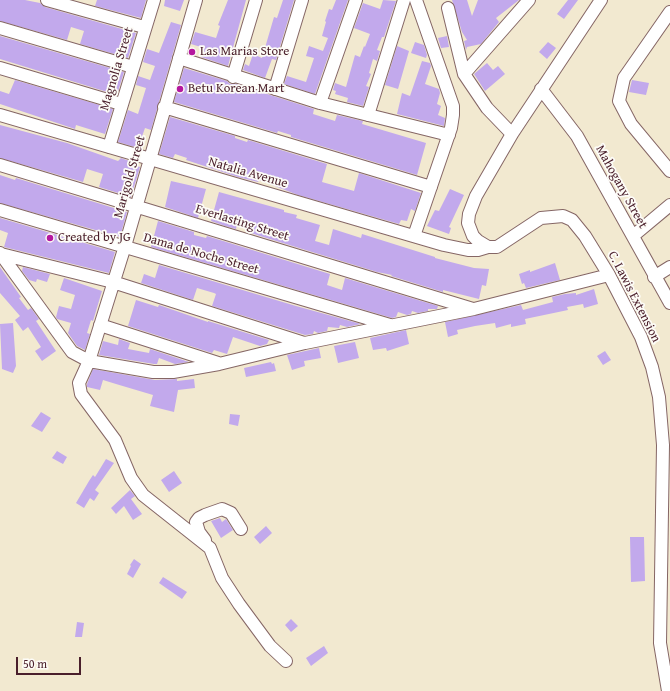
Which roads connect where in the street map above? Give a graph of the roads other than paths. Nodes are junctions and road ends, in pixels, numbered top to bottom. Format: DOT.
graph roads {
  1 [pos="46,0"];
  2 [pos="154,0"];
  3 [pos="196,0"];
  4 [pos="256,0"];
  5 [pos="302,0"];
  6 [pos="356,0"];
  7 [pos="404,0"];
  8 [pos="416,0"];
  9 [pos="529,0"];
  10 [pos="601,0"];
  11 [pos="448,8"];
  12 [pos="669,15"];
  13 [pos="144,27"];
  14 [pos="0,28"];
  15 [pos="179,58"];
  16 [pos="0,68"];
  17 [pos="133,68"];
  18 [pos="464,74"];
  19 [pos="233,77"];
  20 [pos="275,89"];
  21 [pos="541,89"];
  22 [pos="320,103"];
  23 [pos="121,104"];
  24 [pos="164,106"];
  25 [pos="0,115"];
  26 [pos="368,115"];
  27 [pos="512,134"];
  28 [pos="449,135"];
  29 [pos="108,147"];
  30 [pos="149,159"];
  31 [pos="0,165"];
  32 [pos="670,171"];
  33 [pos="431,187"];
  34 [pos="670,204"];
  35 [pos="137,206"];
  36 [pos="0,210"];
  37 [pos="414,236"];
  38 [pos="633,236"];
  39 [pos="125,246"];
  40 [pos="488,247"];
  41 [pos="1,254"];
  42 [pos="670,267"];
  43 [pos="609,275"];
  44 [pos="654,277"];
  45 [pos="113,282"];
  46 [pos="670,303"];
  47 [pos="474,309"];
  48 [pos="100,325"];
  49 [pos="393,326"];
  50 [pos="305,343"];
  51 [pos="89,360"];
  52 [pos="219,364"];
  53 [pos="241,529"];
  54 [pos="210,548"];
  55 [pos="286,661"];
  56 [pos="668,691"];
  1 -- 13 [label="street"];
  2 -- 13 [label="street, Magnolia Street"];
  3 -- 15 [label="street, Marigold Street"];
  4 -- 19 [label="street"];
  5 -- 20 [label="street"];
  6 -- 22 [label="street"];
  7 -- 26 [label="street"];
  8 -- 28 [label="street"];
  9 -- 18 [label="street"];
  10 -- 21 [label="street"];
  11 -- 18 [label="street"];
  12 -- 32 [label="street"];
  13 -- 17 [label="street, Magnolia Street"];
  14 -- 17 [label="street"];
  15 -- 19 [label="street"];
  15 -- 24 [label="street, Marigold Street"];
  16 -- 23 [label="street"];
  17 -- 23 [label="street, Magnolia Street"];
  18 -- 27 [label="street"];
  19 -- 20 [label="street"];
  20 -- 22 [label="street"];
  21 -- 27 [label="street"];
  21 -- 38 [label="street, Mahogany Street"];
  22 -- 26 [label="street"];
  23 -- 29 [label="street, Magnolia Street"];
  24 -- 30 [label="street, Marigold Street"];
  24 -- 33 [label="street"];
  25 -- 29 [label="street, Natalia Avenue"];
  26 -- 28 [label="street"];
  27 -- 40 [label="street"];
  28 -- 33 [label="street"];
  29 -- 30 [label="street, Natalia Avenue"];
  30 -- 35 [label="street, Marigold Street"];
  30 -- 37 [label="street, Natalia Avenue"];
  31 -- 35 [label="street, Everlasting Street"];
  33 -- 37 [label="street"];
  34 -- 38 [label="street"];
  35 -- 39 [label="street, Marigold Street"];
  35 -- 47 [label="street, Everlasting Street"];
  36 -- 39 [label="street, Dama de Noche Street"];
  37 -- 40 [label="street, Natalia Avenue"];
  38 -- 44 [label="street, Mahogany Street"];
  39 -- 45 [label="street, Marigold Street"];
  39 -- 49 [label="street, Dama de Noche Street"];
  40 -- 43 [label="street, C. Lawis Extension"];
  41 -- 45 [label="street"];
  41 -- 51 [label="street"];
  42 -- 44 [label="street"];
  43 -- 47 [label="street"];
  43 -- 56 [label="street, C. Lawis Extension"];
  44 -- 46 [label="street, Mahogany Street"];
  45 -- 48 [label="street, Marigold Street"];
  45 -- 50 [label="street"];
  47 -- 49 [label="street"];
  48 -- 51 [label="street, Marigold Street"];
  48 -- 52 [label="street"];
  49 -- 50 [label="street"];
  50 -- 52 [label="street"];
  51 -- 52 [label="street"];
  51 -- 54 [label="street, Marigold Street"];
  53 -- 54 [label="street"];
  54 -- 55 [label="street"];
}
